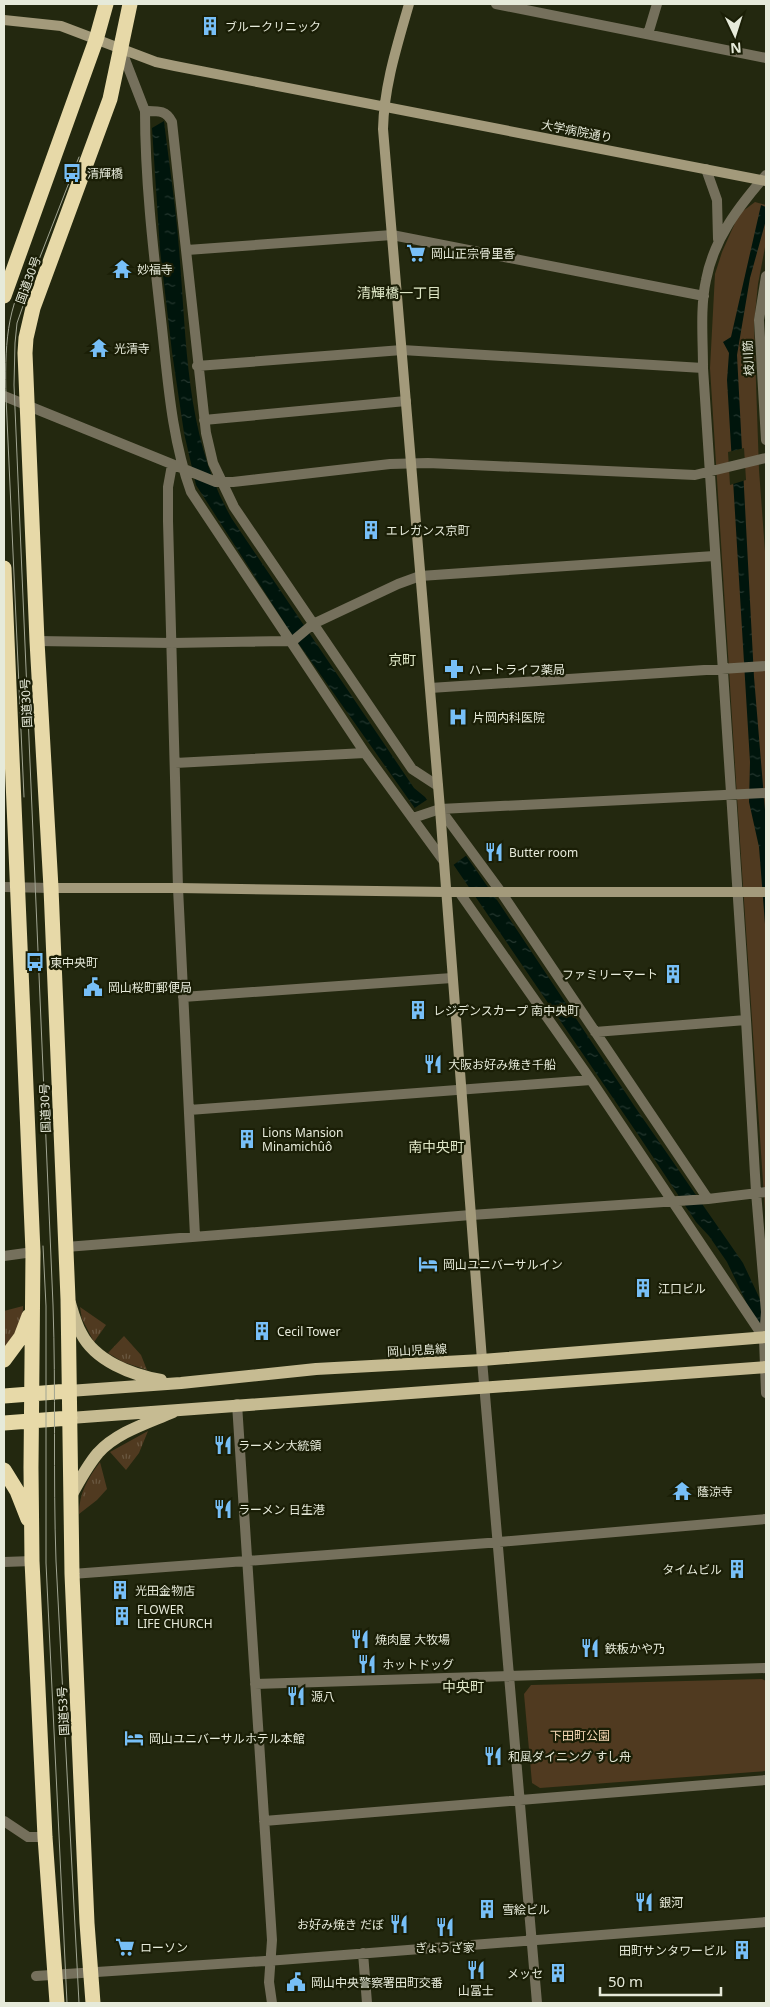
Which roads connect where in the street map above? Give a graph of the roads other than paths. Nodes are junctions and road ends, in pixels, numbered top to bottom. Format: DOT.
graph roads {
  1 [pos="106,4"];
  2 [pos="130,4"];
  3 [pos="409,4"];
  4 [pos="496,4"];
  5 [pos="657,4"];
  6 [pos="4,20"];
  7 [pos="648,34"];
  8 [pos="96,40"];
  9 [pos="121,49"];
  10 [pos="766,58"];
  11 [pos="384,106"];
  12 [pos="145,111"];
  13 [pos="706,169"];
  14 [pos="764,179"];
  15 [pos="392,235"];
  16 [pos="718,240"];
  17 [pos="187,250"];
  18 [pos="7,275"];
  19 [pos="766,276"];
  20 [pos="4,296"];
  21 [pos="704,296"];
  22 [pos="402,350"];
  23 [pos="763,361"];
  24 [pos="198,366"];
  25 [pos="703,368"];
  26 [pos="4,396"];
  27 [pos="406,401"];
  28 [pos="27,405"];
  29 [pos="204,420"];
  30 [pos="766,440"];
  31 [pos="766,458"];
  32 [pos="411,463"];
  33 [pos="172,465"];
  34 [pos="187,471"];
  35 [pos="708,472"];
  36 [pos="219,482"];
  37 [pos="714,556"];
  38 [pos="4,568"];
  39 [pos="420,576"];
  40 [pos="5,614"];
  41 [pos="311,626"];
  42 [pos="37,640"];
  43 [pos="292,640"];
  44 [pos="172,643"];
  45 [pos="763,666"];
  46 [pos="722,668"];
  47 [pos="430,688"];
  48 [pos="365,753"];
  49 [pos="175,763"];
  50 [pos="438,786"];
  51 [pos="766,793"];
  52 [pos="732,794"];
  53 [pos="438,813"];
  54 [pos="417,817"];
  55 [pos="443,860"];
  56 [pos="11,887"];
  57 [pos="51,888"];
  58 [pos="178,888"];
  59 [pos="445,892"];
  60 [pos="464,892"];
  61 [pos="498,892"];
  62 [pos="737,892"];
  63 [pos="764,892"];
  64 [pos="452,978"];
  65 [pos="184,997"];
  66 [pos="746,1020"];
  67 [pos="595,1032"];
  68 [pos="591,1080"];
  69 [pos="461,1090"];
  70 [pos="189,1110"];
  71 [pos="761,1192"];
  72 [pos="704,1199"];
  73 [pos="676,1200"];
  74 [pos="471,1215"];
  75 [pos="195,1236"];
  76 [pos="66,1248"];
  77 [pos="33,1252"];
  78 [pos="4,1256"];
  79 [pos="68,1298"];
  80 [pos="32,1309"];
  81 [pos="765,1338"];
  82 [pos="4,1360"];
  83 [pos="482,1360"];
  84 [pos="766,1367"];
  85 [pos="182,1383"];
  86 [pos="485,1388"];
  87 [pos="69,1391"];
  88 [pos="766,1393"];
  89 [pos="32,1394"];
  90 [pos="4,1396"];
  91 [pos="237,1404"];
  92 [pos="183,1408"];
  93 [pos="70,1418"];
  94 [pos="31,1421"];
  95 [pos="4,1423"];
  96 [pos="4,1470"];
  97 [pos="70,1496"];
  98 [pos="766,1519"];
  99 [pos="31,1528"];
  100 [pos="498,1542"];
  101 [pos="32,1561"];
  102 [pos="4,1562"];
  103 [pos="247,1562"];
  104 [pos="72,1574"];
  105 [pos="766,1668"];
  106 [pos="509,1676"];
  107 [pos="255,1684"];
  108 [pos="766,1780"];
  109 [pos="520,1800"];
  110 [pos="4,1821"];
  111 [pos="264,1821"];
  112 [pos="45,1837"];
  113 [pos="766,1922"];
  114 [pos="532,1940"];
  115 [pos="363,1953"];
  116 [pos="271,1960"];
  117 [pos="91,1972"];
  118 [pos="55,1974"];
  119 [pos="36,1976"];
  120 [pos="57,2003"];
  121 [pos="93,2003"];
  122 [pos="272,2003"];
  123 [pos="368,2003"];
  124 [pos="537,2003"];
  1 -- 8 [label="highway, 国道30号"];
  2 -- 9 [label="highway, 国道30号"];
  3 -- 11 [label="street"];
  4 -- 7 [label="street"];
  5 -- 7 [label="street"];
  6 -- 8 [label="street, 大学病院通り"];
  7 -- 10 [label="street"];
  8 -- 9 [label="street, 大学病院通り"];
  8 -- 18 [label="highway, 国道30号"];
  9 -- 11 [label="street, 大学病院通り"];
  9 -- 12 [label="street"];
  9 -- 28 [label="highway, 国道30号"];
  11 -- 13 [label="street, 大学病院通り"];
  11 -- 15 [label="street"];
  12 -- 17 [label="street"];
  12 -- 34 [label="street"];
  13 -- 14 [label="street, 大学病院通り"];
  13 -- 16 [label="street"];
  14 -- 16 [label="street"];
  15 -- 17 [label="street"];
  15 -- 21 [label="street"];
  15 -- 22 [label="street"];
  16 -- 21 [label="street"];
  17 -- 24 [label="street"];
  18 -- 20 [label="highway, 国道30号"];
  19 -- 23 [label="street, 枝川筋"];
  21 -- 25 [label="street"];
  22 -- 24 [label="street"];
  22 -- 25 [label="street"];
  22 -- 27 [label="street"];
  23 -- 30 [label="street, 枝川筋"];
  24 -- 29 [label="street"];
  25 -- 35 [label="street"];
  26 -- 28 [label="street"];
  27 -- 29 [label="street"];
  27 -- 32 [label="street"];
  28 -- 33 [label="street"];
  28 -- 42 [label="highway, 国道30号"];
  29 -- 36 [label="street"];
  31 -- 35 [label="street"];
  32 -- 35 [label="street"];
  32 -- 36 [label="street"];
  32 -- 39 [label="street"];
  33 -- 34 [label="street"];
  33 -- 44 [label="street"];
  34 -- 36 [label="street"];
  34 -- 43 [label="street"];
  35 -- 37 [label="street"];
  36 -- 41 [label="street"];
  37 -- 39 [label="street"];
  37 -- 46 [label="street"];
  38 -- 40 [label="highway, 国道30号"];
  39 -- 41 [label="street"];
  39 -- 47 [label="street"];
  40 -- 56 [label="highway, 国道30号"];
  41 -- 43 [label="street"];
  41 -- 50 [label="street"];
  42 -- 44 [label="street"];
  42 -- 57 [label="highway, 国道30号"];
  43 -- 44 [label="street"];
  43 -- 48 [label="street"];
  44 -- 49 [label="street"];
  45 -- 46 [label="street"];
  46 -- 47 [label="street"];
  46 -- 52 [label="street"];
  47 -- 50 [label="street"];
  48 -- 49 [label="street"];
  48 -- 54 [label="street"];
  49 -- 58 [label="street"];
  50 -- 53 [label="street"];
  51 -- 52 [label="street"];
  52 -- 53 [label="street"];
  52 -- 62 [label="street"];
  53 -- 54 [label="street"];
  53 -- 55 [label="street"];
  53 -- 61 [label="street"];
  54 -- 55 [label="street"];
  55 -- 59 [label="street"];
  56 -- 57 [label="street"];
  56 -- 77 [label="highway, 国道30号"];
  57 -- 58 [label="street"];
  57 -- 76 [label="highway, 国道30号"];
  58 -- 59 [label="street"];
  58 -- 65 [label="street"];
  59 -- 60 [label="street"];
  59 -- 64 [label="street"];
  60 -- 61 [label="street"];
  60 -- 68 [label="street"];
  61 -- 62 [label="street"];
  61 -- 67 [label="street"];
  62 -- 63 [label="street"];
  62 -- 66 [label="street"];
  64 -- 65 [label="street"];
  64 -- 69 [label="street"];
  65 -- 70 [label="street"];
  66 -- 67 [label="street"];
  66 -- 71 [label="street"];
  67 -- 72 [label="street"];
  68 -- 69 [label="street"];
  68 -- 73 [label="street"];
  69 -- 70 [label="street"];
  69 -- 74 [label="street"];
  70 -- 75 [label="street"];
  71 -- 72 [label="street"];
  71 -- 81 [label="street"];
  72 -- 73 [label="street"];
  73 -- 74 [label="street"];
  73 -- 81 [label="street"];
  74 -- 75 [label="street"];
  74 -- 83 [label="street"];
  75 -- 76 [label="street"];
  76 -- 79 [label="highway, 国道30号"];
  77 -- 78 [label="street"];
  77 -- 80 [label="highway, 国道30号"];
  79 -- 85 [label="main road"];
  79 -- 87 [label="highway, 国道30号"];
  80 -- 82 [label="highway"];
  80 -- 89 [label="highway, 国道30号"];
  81 -- 83 [label="main road, 岡山児島線"];
  81 -- 84 [label="street"];
  83 -- 85 [label="main road, 岡山児島線"];
  83 -- 86 [label="street"];
  84 -- 86 [label="main road"];
  84 -- 88 [label="street"];
  85 -- 87 [label="main road, 岡山児島線"];
  86 -- 91 [label="main road"];
  86 -- 100 [label="street"];
  87 -- 89 [label="highway"];
  87 -- 93 [label="highway, 国道30号"];
  89 -- 90 [label="highway"];
  89 -- 94 [label="highway, 国道30号"];
  91 -- 92 [label="main road"];
  91 -- 103 [label="street"];
  92 -- 93 [label="main road"];
  92 -- 97 [label="main road"];
  93 -- 94 [label="highway"];
  93 -- 97 [label="highway, 国道53号"];
  94 -- 95 [label="highway"];
  94 -- 99 [label="highway, 国道53号"];
  96 -- 99 [label="highway"];
  97 -- 104 [label="highway, 国道53号"];
  98 -- 100 [label="street"];
  99 -- 101 [label="highway, 国道53号"];
  100 -- 103 [label="street"];
  100 -- 106 [label="street"];
  101 -- 102 [label="street"];
  101 -- 112 [label="highway, 国道53号"];
  103 -- 104 [label="street"];
  103 -- 107 [label="street"];
  104 -- 117 [label="highway, 国道53号"];
  105 -- 106 [label="street"];
  106 -- 107 [label="street"];
  106 -- 109 [label="street"];
  107 -- 111 [label="street"];
  108 -- 109 [label="street"];
  109 -- 111 [label="street"];
  109 -- 114 [label="street"];
  110 -- 112 [label="street"];
  111 -- 116 [label="street"];
  112 -- 118 [label="highway, 国道53号"];
  113 -- 114 [label="street"];
  114 -- 115 [label="street"];
  114 -- 124 [label="street"];
  115 -- 116 [label="street"];
  115 -- 123 [label="street"];
  116 -- 117 [label="street"];
  116 -- 122 [label="street"];
  117 -- 118 [label="street"];
  117 -- 121 [label="highway, 国道53号"];
  118 -- 119 [label="street"];
  118 -- 120 [label="highway, 国道53号"];
}
